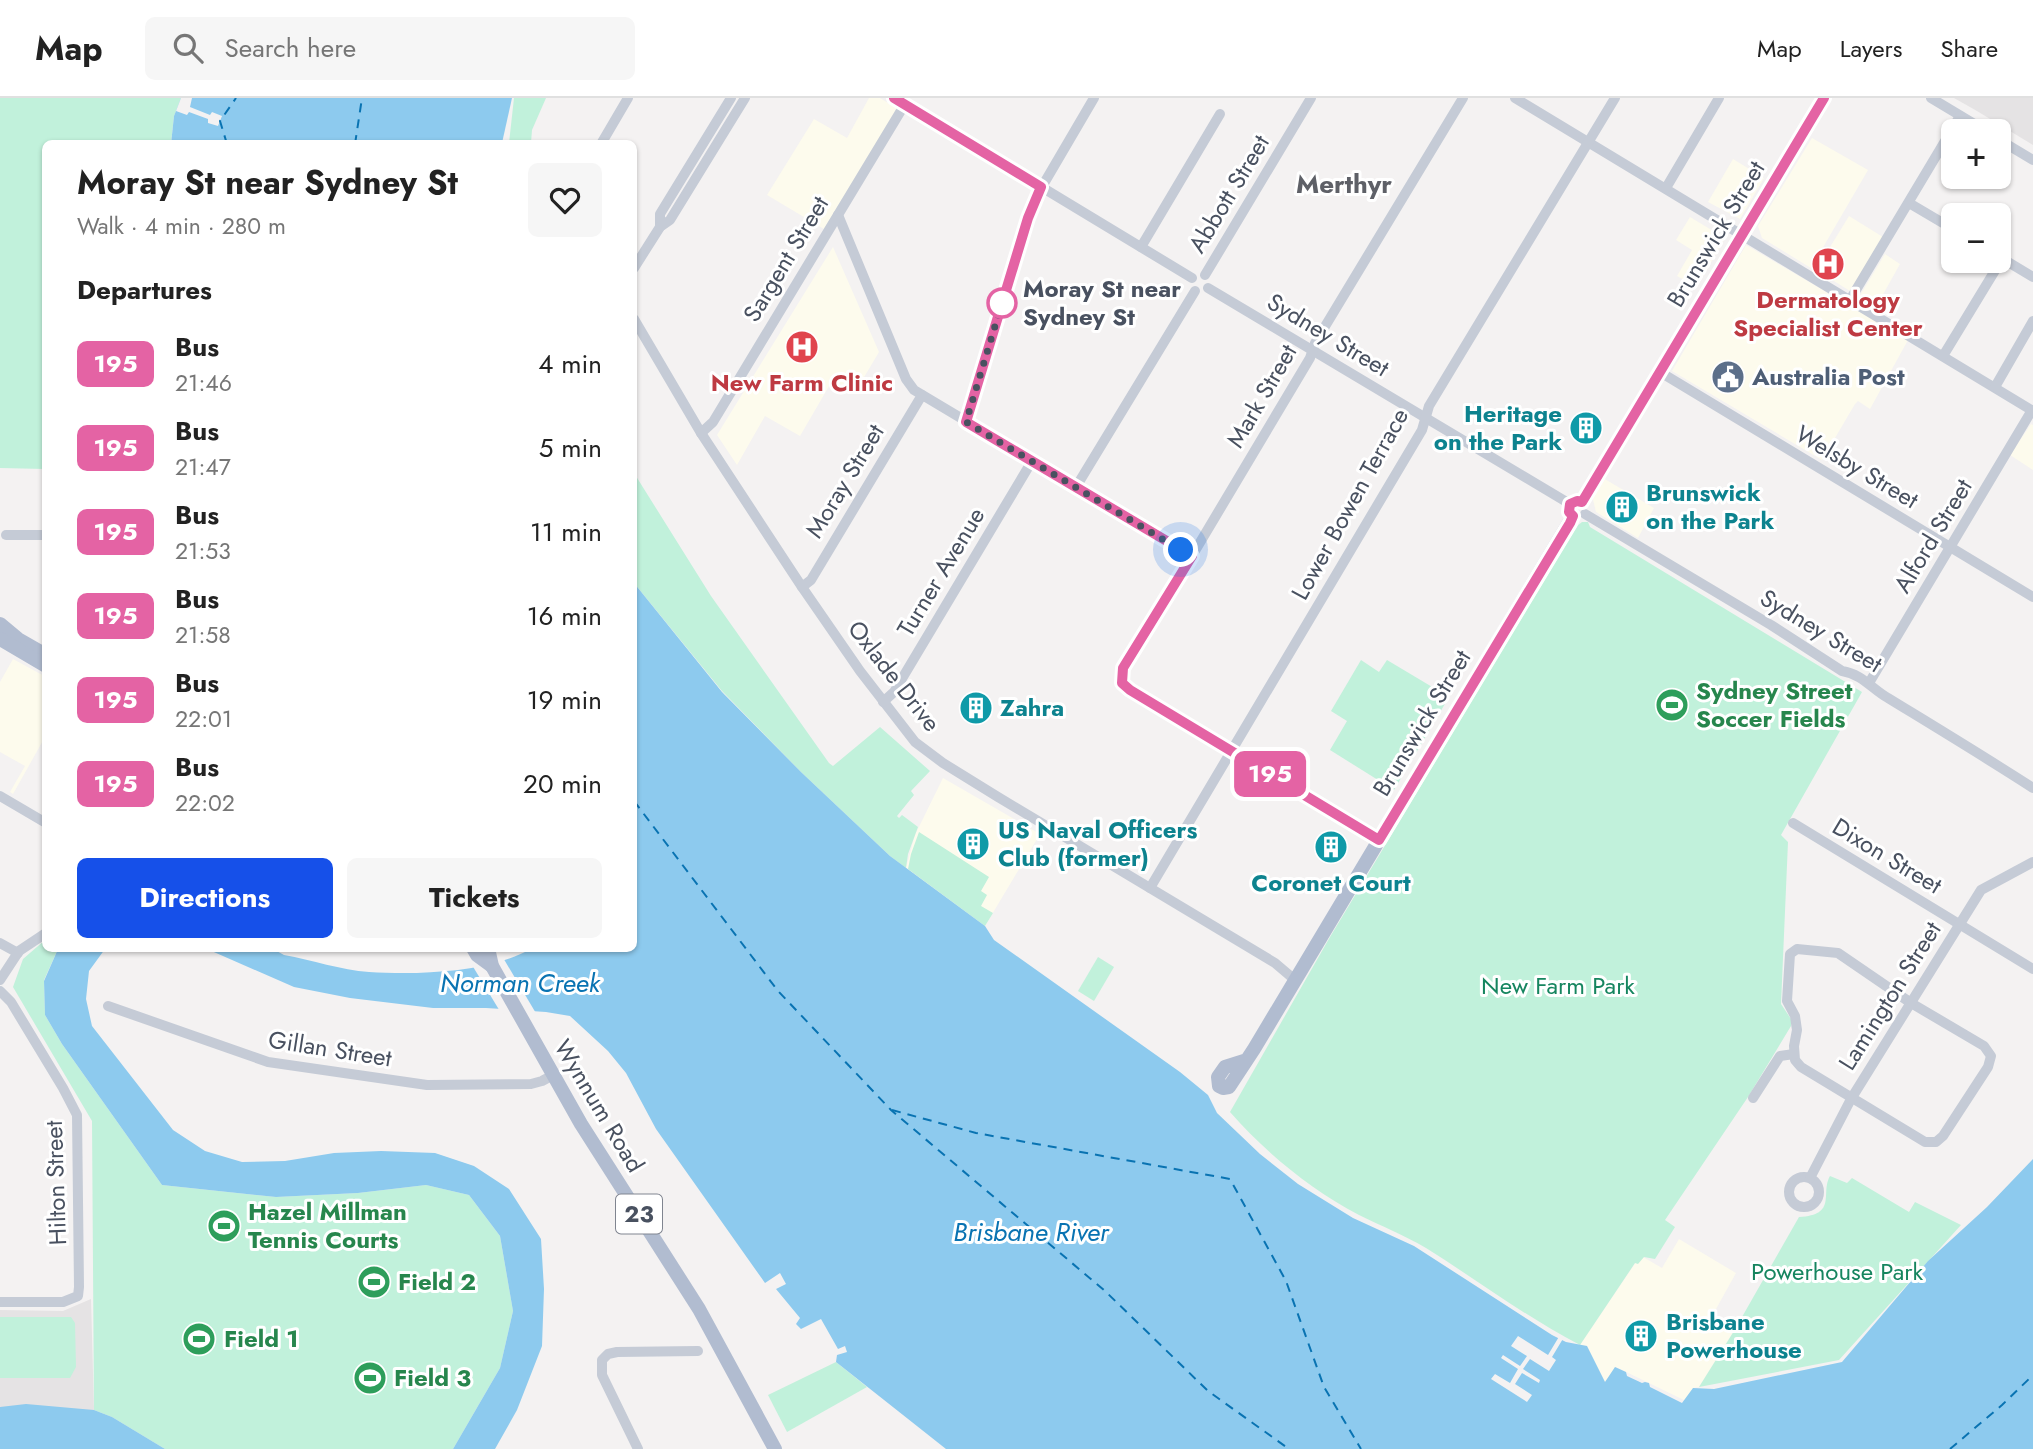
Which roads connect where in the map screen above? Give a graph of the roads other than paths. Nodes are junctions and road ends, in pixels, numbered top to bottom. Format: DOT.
graph roads {
  1 [pos="628,98"];
  2 [pos="730,98"];
  3 [pos="746,98"];
  4 [pos="894,98"];
  5 [pos="1094,98"];
  6 [pos="1311,98"];
  7 [pos="1463,98"];
  8 [pos="1515,98"];
  9 [pos="1615,98"];
  10 [pos="1720,98"];
  11 [pos="1824,98"];
  12 [pos="1931,98"];
  13 [pos="905,104"];
  14 [pos="1220,114"];
  15 [pos="1961,116"];
  16 [pos="1966,119"];
  17 [pos="603,140"];
  18 [pos="1588,142"];
  19 [pos="2011,147"];
  20 [pos="2033,160"];
  21 [pos="1041,187"];
  22 [pos="1665,188"];
  23 [pos="1909,203"];
  24 [pos="838,215"];
  25 [pos="1941,222"];
  26 [pos="660,227"];
  27 [pos="1743,235"];
  28 [pos="1141,247"];
  29 [pos="637,263"];
  30 [pos="2011,264"];
  31 [pos="1991,273"];
  32 [pos="1205,275"];
  33 [pos="2033,277"];
  34 [pos="1192,278"];
  35 [pos="1208,288"];
  36 [pos="1195,291"];
  37 [pos="1850,300"];
  38 [pos="2033,321"];
  39 [pos="637,324"];
  40 [pos="1313,351"];
  41 [pos="1943,356"];
  42 [pos="1660,372"];
  43 [pos="1994,387"];
  44 [pos="922,395"];
  45 [pos="2033,410"];
  46 [pos="1426,418"];
  47 [pos="966,422"];
  48 [pos="701,433"];
  49 [pos="1032,461"];
  50 [pos="1076,487"];
  51 [pos="1578,509"];
  52 [pos="6,535"];
  53 [pos="42,535"];
  54 [pos="1950,547"];
  55 [pos="1192,556"];
  56 [pos="802,587"];
  57 [pos="2033,597"];
  58 [pos="0,624"];
  59 [pos="0,639"];
  60 [pos="42,653"];
  61 [pos="42,664"];
  62 [pos="1869,683"];
  63 [pos="883,702"];
  64 [pos="1231,751"];
  65 [pos="2033,788"];
  66 [pos="0,796"];
  67 [pos="42,821"];
  68 [pos="1793,823"];
  69 [pos="1379,840"];
  70 [pos="2033,862"];
  71 [pos="1150,888"];
  72 [pos="1959,924"];
  73 [pos="42,936"];
  74 [pos="0,943"];
  75 [pos="477,952"];
  76 [pos="489,952"];
  77 [pos="18,953"];
  78 [pos="492,967"];
  79 [pos="2033,969"];
  80 [pos="1297,976"];
  81 [pos="0,983"];
  82 [pos="1911,1003"];
  83 [pos="108,1006"];
  84 [pos="1794,1054"];
  85 [pos="1244,1060"];
  86 [pos="553,1075"];
  87 [pos="1753,1098"];
  88 [pos="1852,1099"];
  89 [pos="1810,1178"];
  90 [pos="0,1302"];
  91 [pos="698,1350"];
  92 [pos="638,1449"];
  93 [pos="775,1449"];
  1 -- 17 [label="street"];
  2 -- 26 [label="street"];
  3 -- 26 [label="street"];
  4 -- 13 [label="street"];
  5 -- 21 [label="street"];
  6 -- 32 [label="street, Abbott Street"];
  7 -- 40 [label="street, Mark Street"];
  8 -- 18 [label="street"];
  9 -- 18 [label="street, Lower Bowen Terrace"];
  10 -- 22 [label="street"];
  11 -- 27 [label="main road, Brunswick Street"];
  12 -- 15 [label="street"];
  13 -- 21 [label="street"];
  13 -- 24 [label="street, Sargent Street"];
  14 -- 28 [label="street"];
  15 -- 16 [label="street"];
  15 -- 23 [label="street"];
  18 -- 22 [label="street"];
  18 -- 46 [label="street, Lower Bowen Terrace"];
  19 -- 20 [label="street"];
  21 -- 28 [label="street"];
  21 -- 47 [label="street"];
  22 -- 27 [label="street"];
  23 -- 25 [label="street"];
  23 -- 37 [label="street"];
  24 -- 44 [label="street"];
  24 -- 48 [label="street, Sargent Street"];
  26 -- 29 [label="street"];
  27 -- 37 [label="street"];
  27 -- 42 [label="main road, Brunswick Street"];
  28 -- 34 [label="street"];
  30 -- 33 [label="street"];
  31 -- 41 [label="street"];
  32 -- 34 [label="street"];
  32 -- 35 [label="street"];
  34 -- 36 [label="street"];
  35 -- 36 [label="street"];
  35 -- 40 [label="street, Sydney Street"];
  36 -- 50 [label="street, Abbott Street"];
  37 -- 41 [label="street"];
  38 -- 43 [label="street"];
  39 -- 48 [label="street, Oxlade Drive"];
  40 -- 46 [label="street, Sydney Street"];
  40 -- 55 [label="street, Mark Street"];
  41 -- 43 [label="street"];
  42 -- 51 [label="main road, Brunswick Street"];
  42 -- 54 [label="street, Welsby Street"];
  43 -- 45 [label="street"];
  44 -- 47 [label="street"];
  44 -- 56 [label="street, Moray Street"];
  45 -- 54 [label="street, Alford Street"];
  46 -- 51 [label="street, Sydney Street"];
  46 -- 64 [label="street, Lower Bowen Terrace"];
  47 -- 49 [label="street"];
  48 -- 56 [label="street, Oxlade Drive"];
  49 -- 50 [label="street"];
  49 -- 63 [label="street, Turner Avenue"];
  50 -- 55 [label="street"];
  51 -- 62 [label="street, Sydney Street"];
  51 -- 69 [label="main road, Brunswick Street"];
  52 -- 53 [label="street"];
  54 -- 57 [label="street, Welsby Street"];
  54 -- 62 [label="street, Alford Street"];
  55 -- 64 [label="street, Mark Street"];
  56 -- 63 [label="street, Oxlade Drive"];
  58 -- 60 [label="main road"];
  59 -- 61 [label="main road"];
  62 -- 65 [label="street, Sydney Street"];
  63 -- 71 [label="street, Oxlade Drive"];
  64 -- 69 [label="street"];
  64 -- 71 [label="street, Lower Bowen Terrace"];
  66 -- 67 [label="street"];
  68 -- 72 [label="street, Dixon Street"];
  69 -- 80 [label="main road, Brunswick Street"];
  70 -- 72 [label="street, Lamington Street"];
  71 -- 80 [label="street, Oxlade Drive"];
  72 -- 79 [label="street, Dixon Street"];
  72 -- 82 [label="street, Lamington Street"];
  73 -- 77 [label="street"];
  74 -- 77 [label="street"];
  75 -- 78 [label="main road, 23"];
  76 -- 78 [label="main road, 23"];
  77 -- 81 [label="street"];
  78 -- 86 [label="main road, Wynnum Road / 23"];
  80 -- 85 [label="main road, Brunswick Street"];
  81 -- 90 [label="street, Hilton Street"];
  82 -- 84 [label="street"];
  82 -- 88 [label="street, Lamington Street"];
  82 -- 88 [label="street"];
  83 -- 86 [label="street, Gillan Street"];
  84 -- 87 [label="street"];
  84 -- 88 [label="street"];
  86 -- 93 [label="main road, Wynnum Road / 23"];
  88 -- 89 [label="street, Lamington Street"];
  91 -- 92 [label="street"];
}
